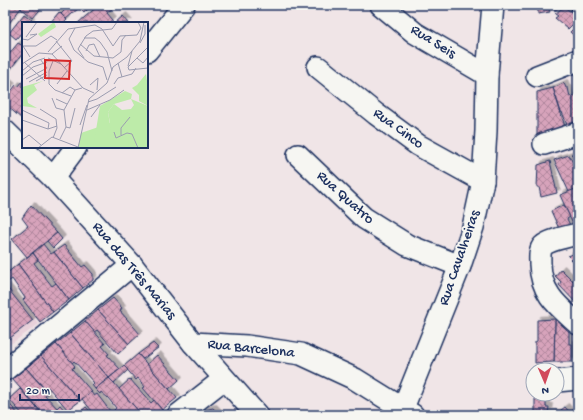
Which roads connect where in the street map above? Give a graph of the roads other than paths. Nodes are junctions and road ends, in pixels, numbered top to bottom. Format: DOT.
graph roads {
  1 [pos="184,5"];
  2 [pos="381,5"];
  3 [pos="493,5"];
  4 [pos="148,50"];
  5 [pos="578,60"];
  6 [pos="318,67"];
  7 [pos="487,74"];
  8 [pos="537,76"];
  9 [pos="5,131"];
  10 [pos="578,134"];
  11 [pos="544,144"];
  12 [pos="22,148"];
  13 [pos="22,148"];
  14 [pos="75,148"];
  15 [pos="298,155"];
  16 [pos="53,178"];
  17 [pos="483,181"];
  18 [pos="578,234"];
  19 [pos="132,265"];
  20 [pos="460,266"];
  21 [pos="578,324"];
  22 [pos="193,343"];
  23 [pos="5,370"];
  24 [pos="578,378"];
  25 [pos="224,379"];
  26 [pos="565,380"];
  27 [pos="408,412"];
  28 [pos="178,415"];
  29 [pos="257,415"];
  1 -- 4 [label="street"];
  2 -- 7 [label="street, Rua Seis"];
  3 -- 7 [label="street, Rua Cavalheiras"];
  5 -- 8 [label="street"];
  6 -- 17 [label="street, Rua Cinco"];
  7 -- 17 [label="street, Rua Cavalheiras"];
  9 -- 12 [label="street, Rua das Três Marias"];
  10 -- 11 [label="street"];
  13 -- 16 [label="street, Rua das Três Marias"];
  14 -- 16 [label="street"];
  15 -- 20 [label="street, Rua Quatro"];
  16 -- 19 [label="street, Rua das Três Marias"];
  17 -- 20 [label="street, Rua Cavalheiras"];
  18 -- 21 [label="street"];
  19 -- 22 [label="street, Rua das Três Marias"];
  19 -- 23 [label="street"];
  20 -- 27 [label="street, Rua Cavalheiras"];
  22 -- 25 [label="street, Rua das Três Marias"];
  22 -- 27 [label="street, Rua Barcelona"];
  24 -- 26 [label="street"];
  25 -- 28 [label="street"];
  25 -- 29 [label="street, Rua das Três Marias"];
}
